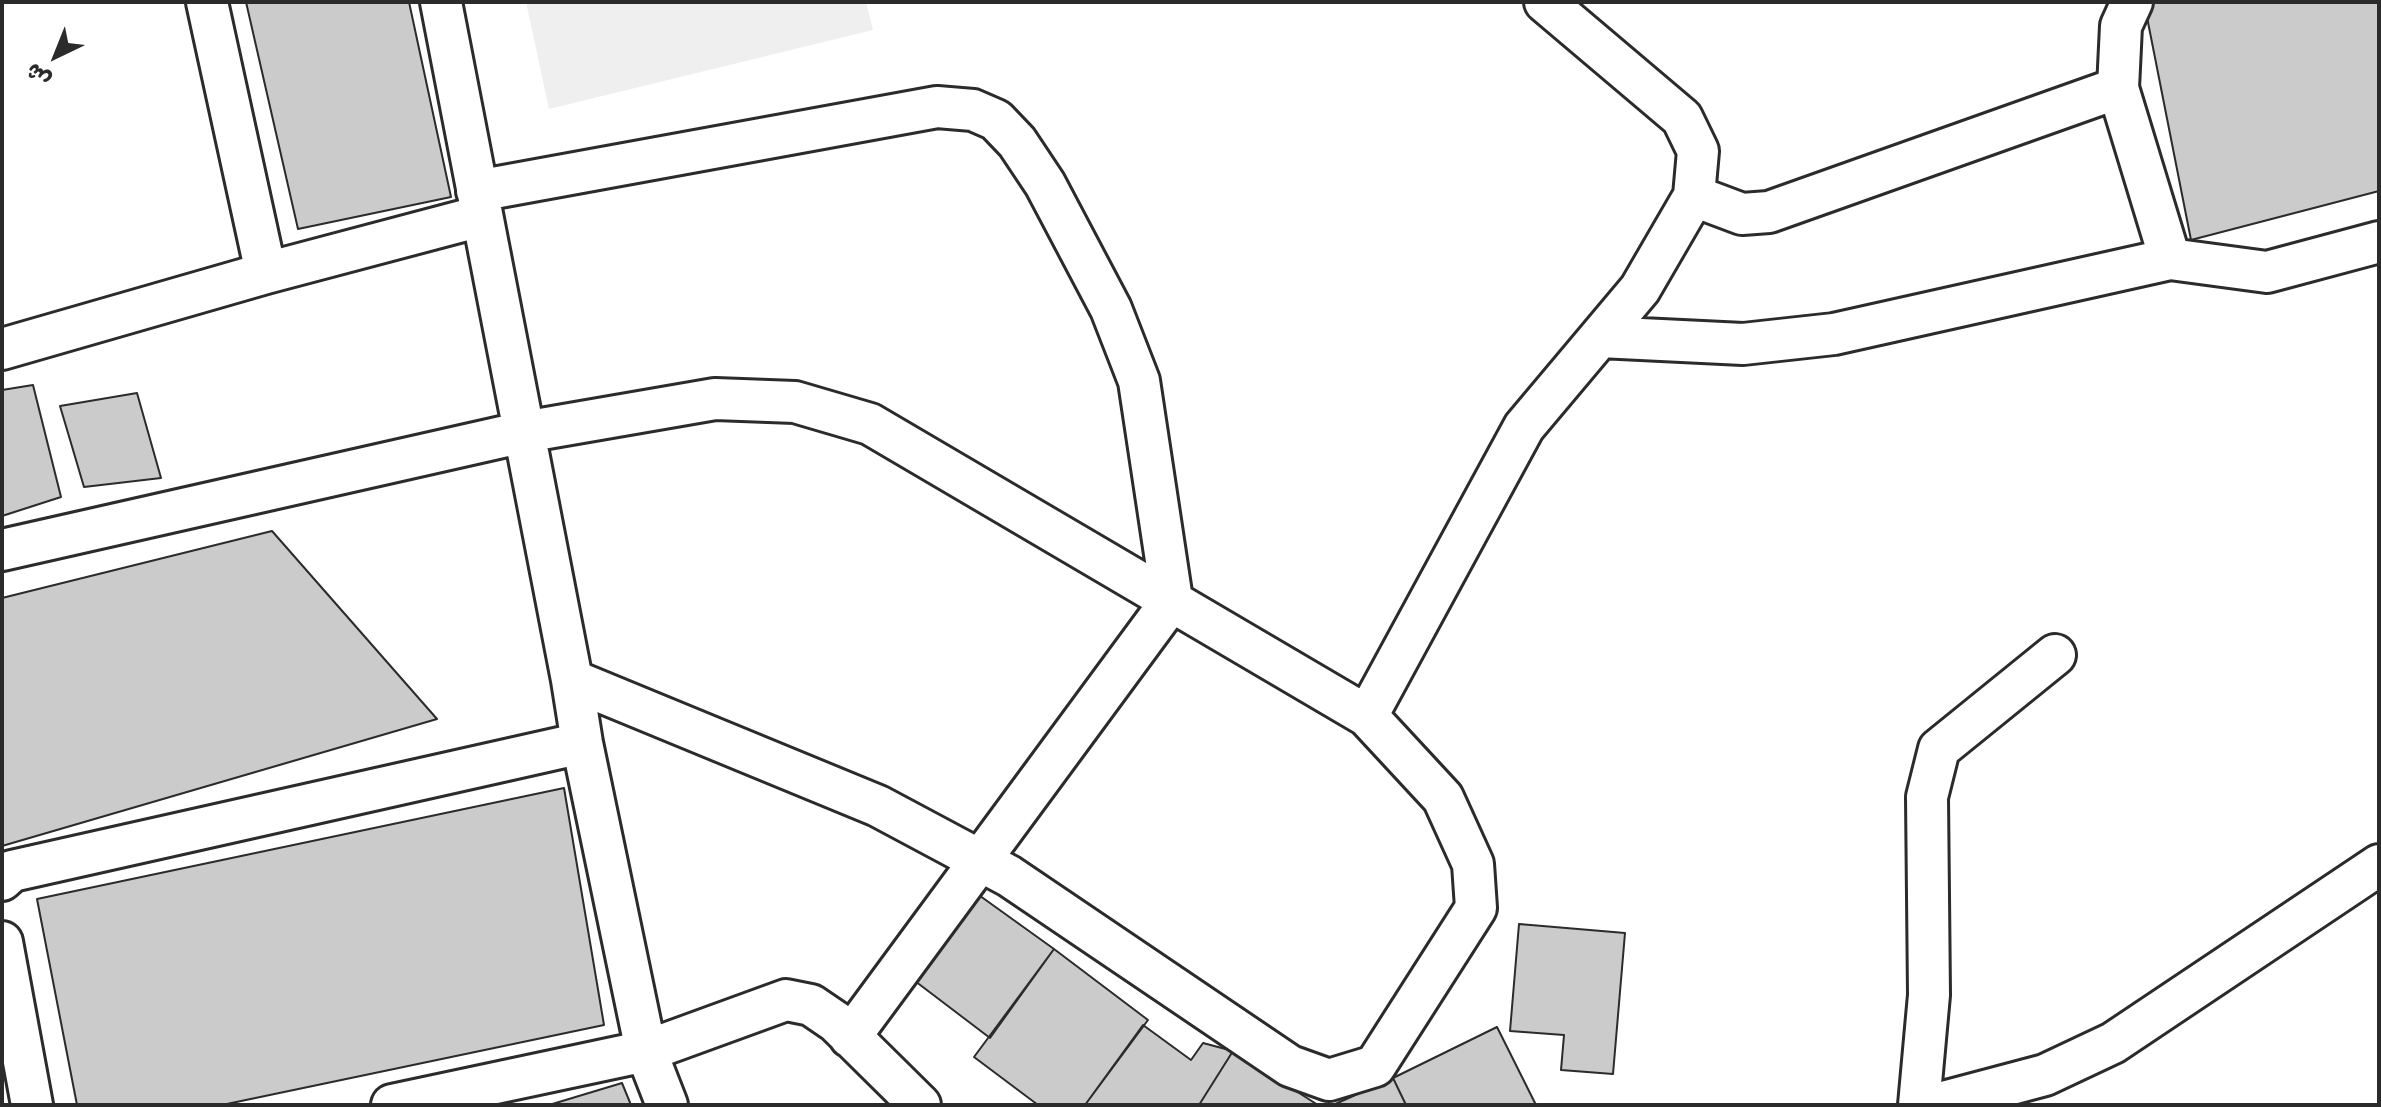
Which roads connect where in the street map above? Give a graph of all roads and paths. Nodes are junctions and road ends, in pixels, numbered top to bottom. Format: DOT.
graph roads {
  1 [pos="207,2"];
  2 [pos="441,2"];
  3 [pos="1545,2"];
  4 [pos="2132,2"];
  5 [pos="2118,88"];
  6 [pos="1694,196"];
  7 [pos="479,204"];
  8 [pos="2379,242"];
  9 [pos="2170,259"];
  10 [pos="266,273"];
  11 [pos="1600,337"];
  12 [pos="2,349"];
  13 [pos="524,432"];
  14 [pos="2,550"];
  15 [pos="1172,600"];
  16 [pos="2055,655"];
  17 [pos="572,680"];
  18 [pos="1367,716"];
  19 [pos="582,743"];
  20 [pos="978,861"];
  21 [pos="2379,865"];
  22 [pos="2,880"];
  23 [pos="2,942"];
  24 [pos="850,1037"];
  25 [pos="646,1051"];
  26 [pos="32,1105"];
  27 [pos="392,1105"];
  28 [pos="667,1105"];
  29 [pos="920,1105"];
  30 [pos="1919,1105"];
  31 [pos="1932,1105"];
  1 -- 10 [label="street"];
  2 -- 7 [label="street"];
  3 -- 6 [label="street"];
  4 -- 5 [label="street"];
  5 -- 6 [label="street"];
  5 -- 9 [label="street"];
  6 -- 11 [label="street"];
  7 -- 10 [label="street"];
  7 -- 13 [label="street"];
  7 -- 15 [label="street"];
  8 -- 9 [label="street"];
  9 -- 11 [label="street"];
  10 -- 12 [label="street"];
  11 -- 18 [label="street"];
  13 -- 14 [label="street"];
  13 -- 15 [label="street"];
  13 -- 17 [label="street"];
  15 -- 18 [label="street"];
  15 -- 20 [label="street"];
  16 -- 30 [label="street"];
  17 -- 19 [label="street"];
  17 -- 20 [label="street"];
  18 -- 20 [label="street"];
  19 -- 22 [label="street"];
  19 -- 25 [label="street"];
  20 -- 24 [label="street"];
  21 -- 31 [label="street"];
  23 -- 26 [label="street"];
  24 -- 25 [label="street"];
  24 -- 29 [label="street"];
  25 -- 27 [label="street"];
  25 -- 28 [label="street"];
}
